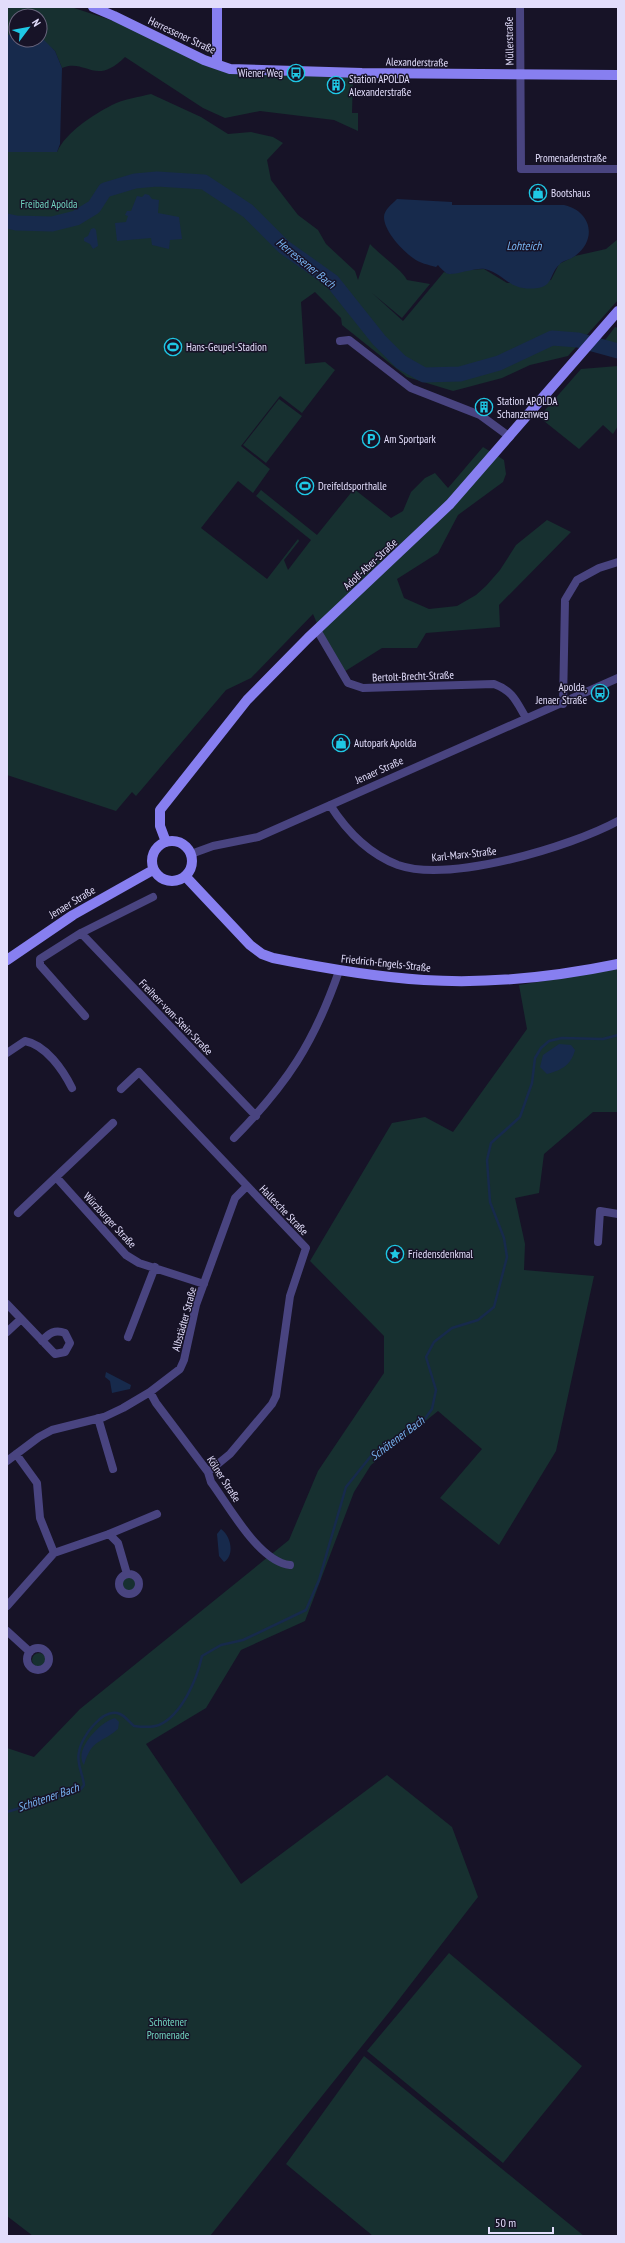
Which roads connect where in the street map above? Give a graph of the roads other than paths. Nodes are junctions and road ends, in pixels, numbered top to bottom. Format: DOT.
graph roads {
  1 [pos="93,7"];
  2 [pos="217,7"];
  3 [pos="520,7"];
  4 [pos="217,64"];
  5 [pos="521,75"];
  6 [pos="618,75"];
  7 [pos="618,169"];
  8 [pos="618,311"];
  9 [pos="340,341"];
  10 [pos="510,436"];
  11 [pos="618,562"];
  12 [pos="317,630"];
  13 [pos="618,678"];
  14 [pos="563,704"];
  15 [pos="526,718"];
  16 [pos="330,805"];
  17 [pos="618,821"];
  18 [pos="166,842"];
  19 [pos="191,854"];
  20 [pos="153,870"];
  21 [pos="186,876"];
  22 [pos="153,897"];
  23 [pos="81,933"];
  24 [pos="7,960"];
  25 [pos="618,964"];
  26 [pos="339,971"];
  27 [pos="84,1016"];
  28 [pos="7,1053"];
  29 [pos="72,1088"];
  30 [pos="121,1089"];
  31 [pos="256,1116"];
  32 [pos="113,1123"];
  33 [pos="234,1138"];
  34 [pos="56,1178"];
  35 [pos="246,1187"];
  36 [pos="18,1214"];
  37 [pos="618,1214"];
  38 [pos="598,1242"];
  39 [pos="155,1268"];
  40 [pos="204,1284"];
  41 [pos="7,1304"];
  42 [pos="21,1319"];
  43 [pos="7,1332"];
  44 [pos="128,1337"];
  45 [pos="42,1341"];
  46 [pos="150,1392"];
  47 [pos="98,1418"];
  48 [pos="16,1454"];
  49 [pos="7,1461"];
  50 [pos="113,1469"];
  51 [pos="208,1472"];
  52 [pos="157,1514"];
  53 [pos="109,1534"];
  54 [pos="54,1553"];
  55 [pos="290,1565"];
  56 [pos="127,1574"];
  57 [pos="7,1606"];
  58 [pos="7,1632"];
  59 [pos="30,1652"];
  1 -- 4 [label="street, Herressener Straße"];
  2 -- 4 [label="street"];
  3 -- 5 [label="street, Müllerstraße"];
  4 -- 5 [label="street, Alexanderstraße"];
  5 -- 6 [label="street, Alexanderstraße"];
  5 -- 7 [label="street, Promenadenstraße"];
  8 -- 10 [label="street, Adolf-Aber-Straße"];
  9 -- 10 [label="street"];
  10 -- 12 [label="street, Adolf-Aber-Straße"];
  11 -- 14 [label="street"];
  12 -- 15 [label="street, Bertolt-Brecht-Straße"];
  12 -- 18 [label="street, Adolf-Aber-Straße"];
  13 -- 14 [label="street, Jenaer Straße"];
  14 -- 15 [label="street, Jenaer Straße"];
  15 -- 16 [label="street, Jenaer Straße"];
  16 -- 17 [label="street, Karl-Marx-Straße"];
  16 -- 19 [label="street, Jenaer Straße"];
  18 -- 19 [label="street"];
  18 -- 20 [label="street"];
  19 -- 21 [label="street"];
  20 -- 21 [label="street"];
  20 -- 24 [label="street, Jenaer Straße"];
  21 -- 26 [label="street, Friedrich-Engels-Straße"];
  22 -- 23 [label="street"];
  23 -- 27 [label="street"];
  23 -- 31 [label="street, Freiherr-vom-Stein-Straße"];
  25 -- 26 [label="street, Friedrich-Engels-Straße"];
  26 -- 31 [label="street"];
  28 -- 29 [label="street"];
  30 -- 35 [label="street, Hallesche Straße"];
  31 -- 33 [label="street"];
  32 -- 34 [label="street"];
  34 -- 36 [label="street"];
  34 -- 39 [label="street, Würzburger Straße"];
  35 -- 40 [label="street, Albstädter Straße"];
  35 -- 51 [label="street, Hallesche Straße"];
  37 -- 38 [label="street"];
  39 -- 40 [label="street, Würzburger Straße"];
  39 -- 44 [label="street"];
  40 -- 46 [label="street, Albstädter Straße"];
  41 -- 42 [label="street"];
  42 -- 43 [label="street"];
  42 -- 45 [label="street"];
  46 -- 47 [label="street, Albstädter Straße"];
  46 -- 51 [label="street, Kölner Straße"];
  47 -- 48 [label="street, Albstädter Straße"];
  47 -- 50 [label="street"];
  48 -- 49 [label="street, Albstädter Straße"];
  48 -- 54 [label="street"];
  51 -- 55 [label="street, Kölner Straße"];
  52 -- 53 [label="street"];
  53 -- 54 [label="street"];
  53 -- 56 [label="street"];
  54 -- 57 [label="street"];
  58 -- 59 [label="street"];
}
